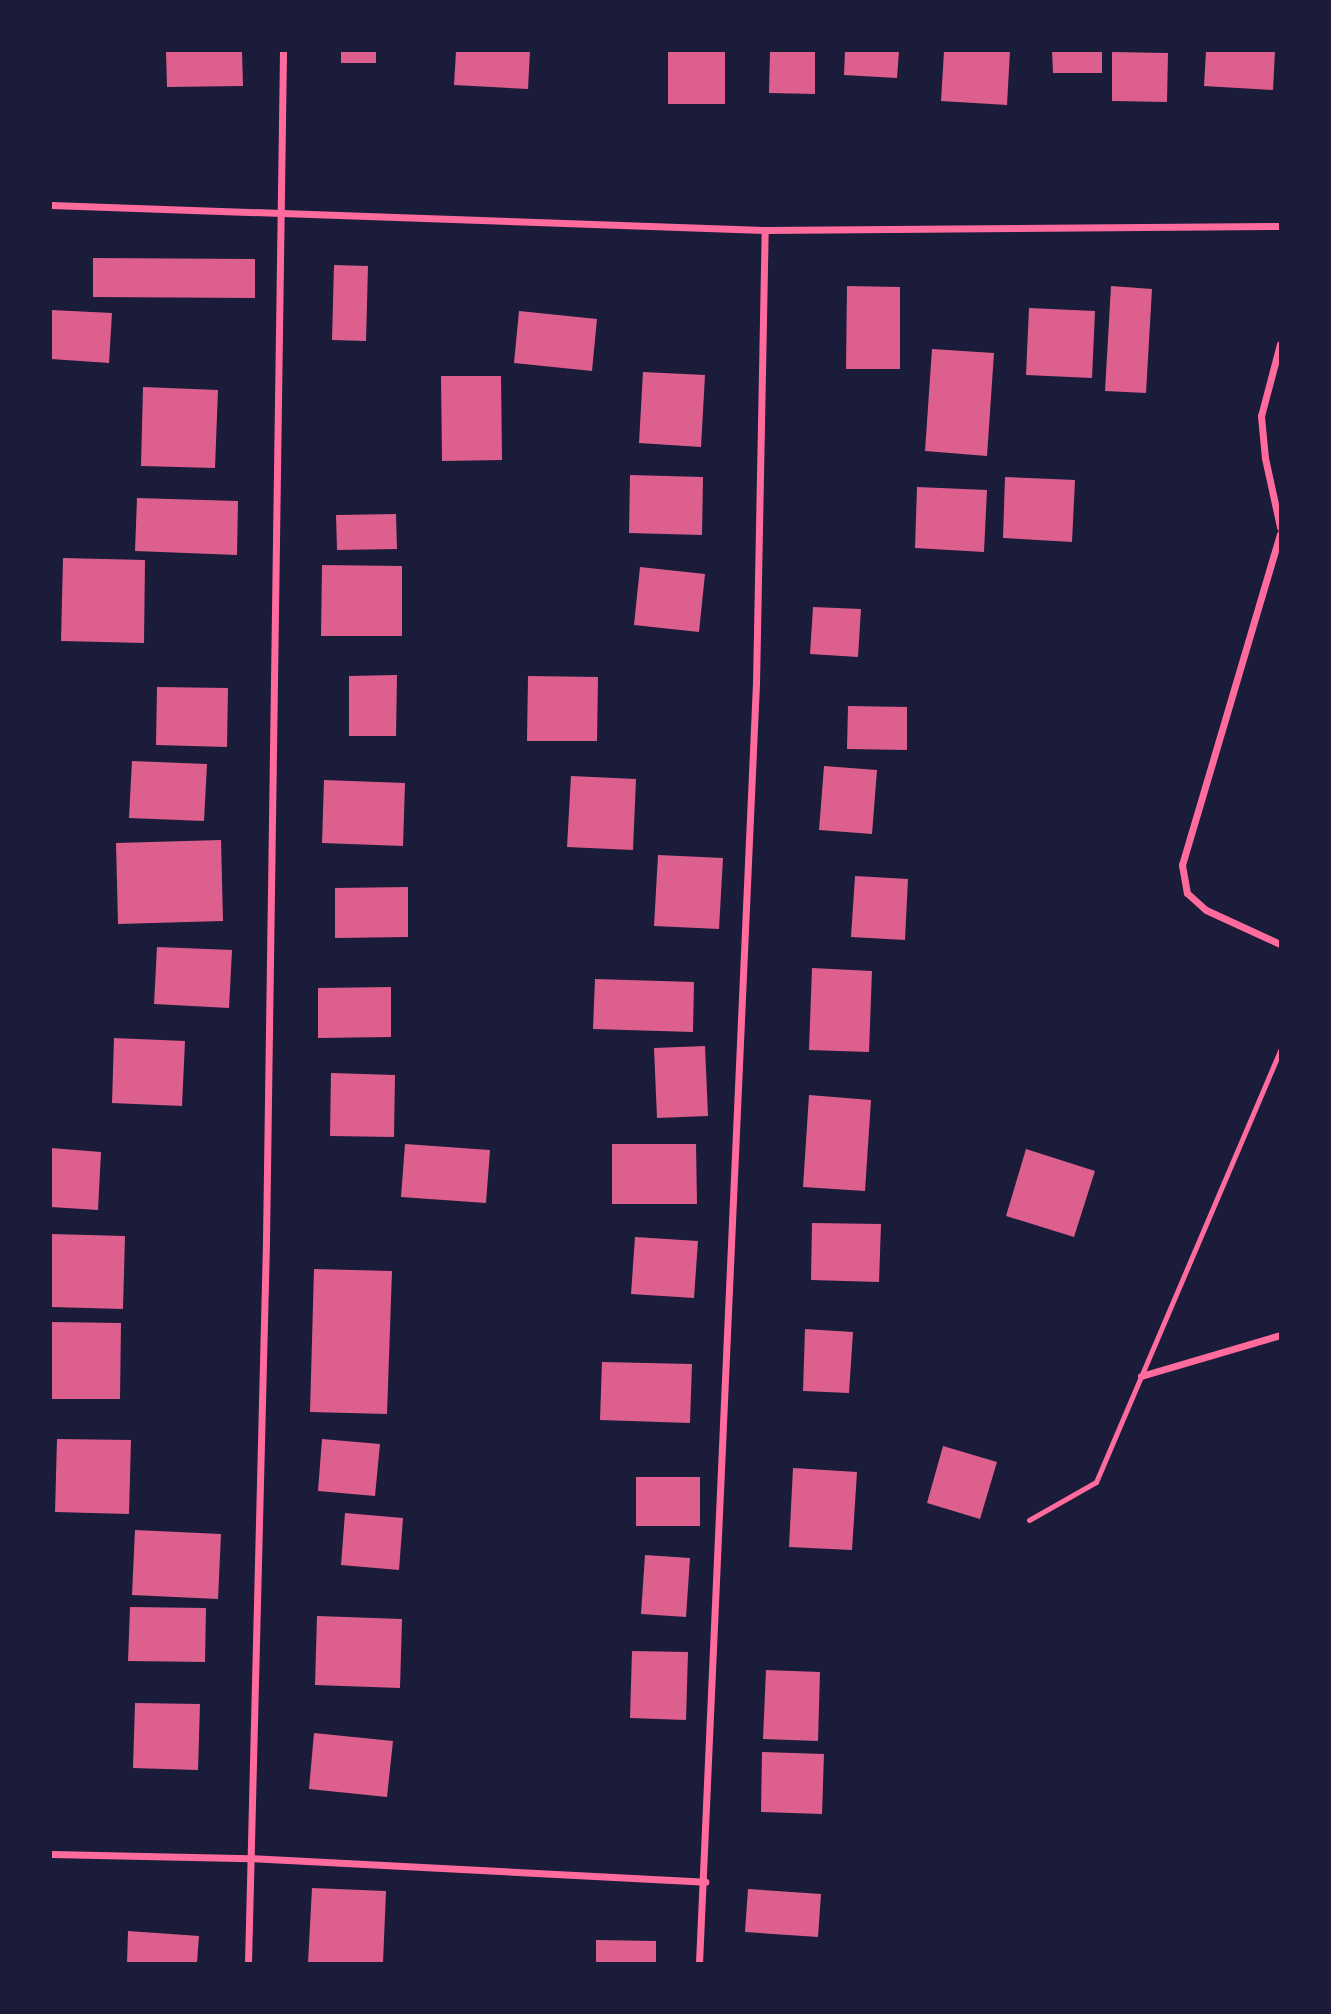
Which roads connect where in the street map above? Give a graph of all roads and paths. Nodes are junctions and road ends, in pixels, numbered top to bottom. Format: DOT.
graph roads {
  1 [pos="283,51"];
  2 [pos="51,205"];
  3 [pos="282,213"];
  4 [pos="1280,226"];
  5 [pos="765,230"];
  6 [pos="1280,344"];
  7 [pos="1280,527"];
  8 [pos="1280,534"];
  9 [pos="1280,944"];
  10 [pos="1280,1050"];
  11 [pos="1280,1335"];
  12 [pos="1141,1376"];
  13 [pos="1028,1520"];
  14 [pos="51,1854"];
  15 [pos="250,1858"];
  16 [pos="705,1882"];
  17 [pos="248,1963"];
  18 [pos="699,1963"];
  1 -- 3 [label="street"];
  2 -- 3 [label="street"];
  3 -- 5 [label="street"];
  3 -- 15 [label="street"];
  4 -- 5 [label="street"];
  5 -- 16 [label="street"];
  6 -- 7 [label="street"];
  8 -- 9 [label="street"];
  10 -- 12 [label="lane"];
  11 -- 12 [label="street"];
  12 -- 13 [label="lane"];
  14 -- 15 [label="street"];
  15 -- 16 [label="street"];
  15 -- 17 [label="street"];
  16 -- 18 [label="street"];
}
